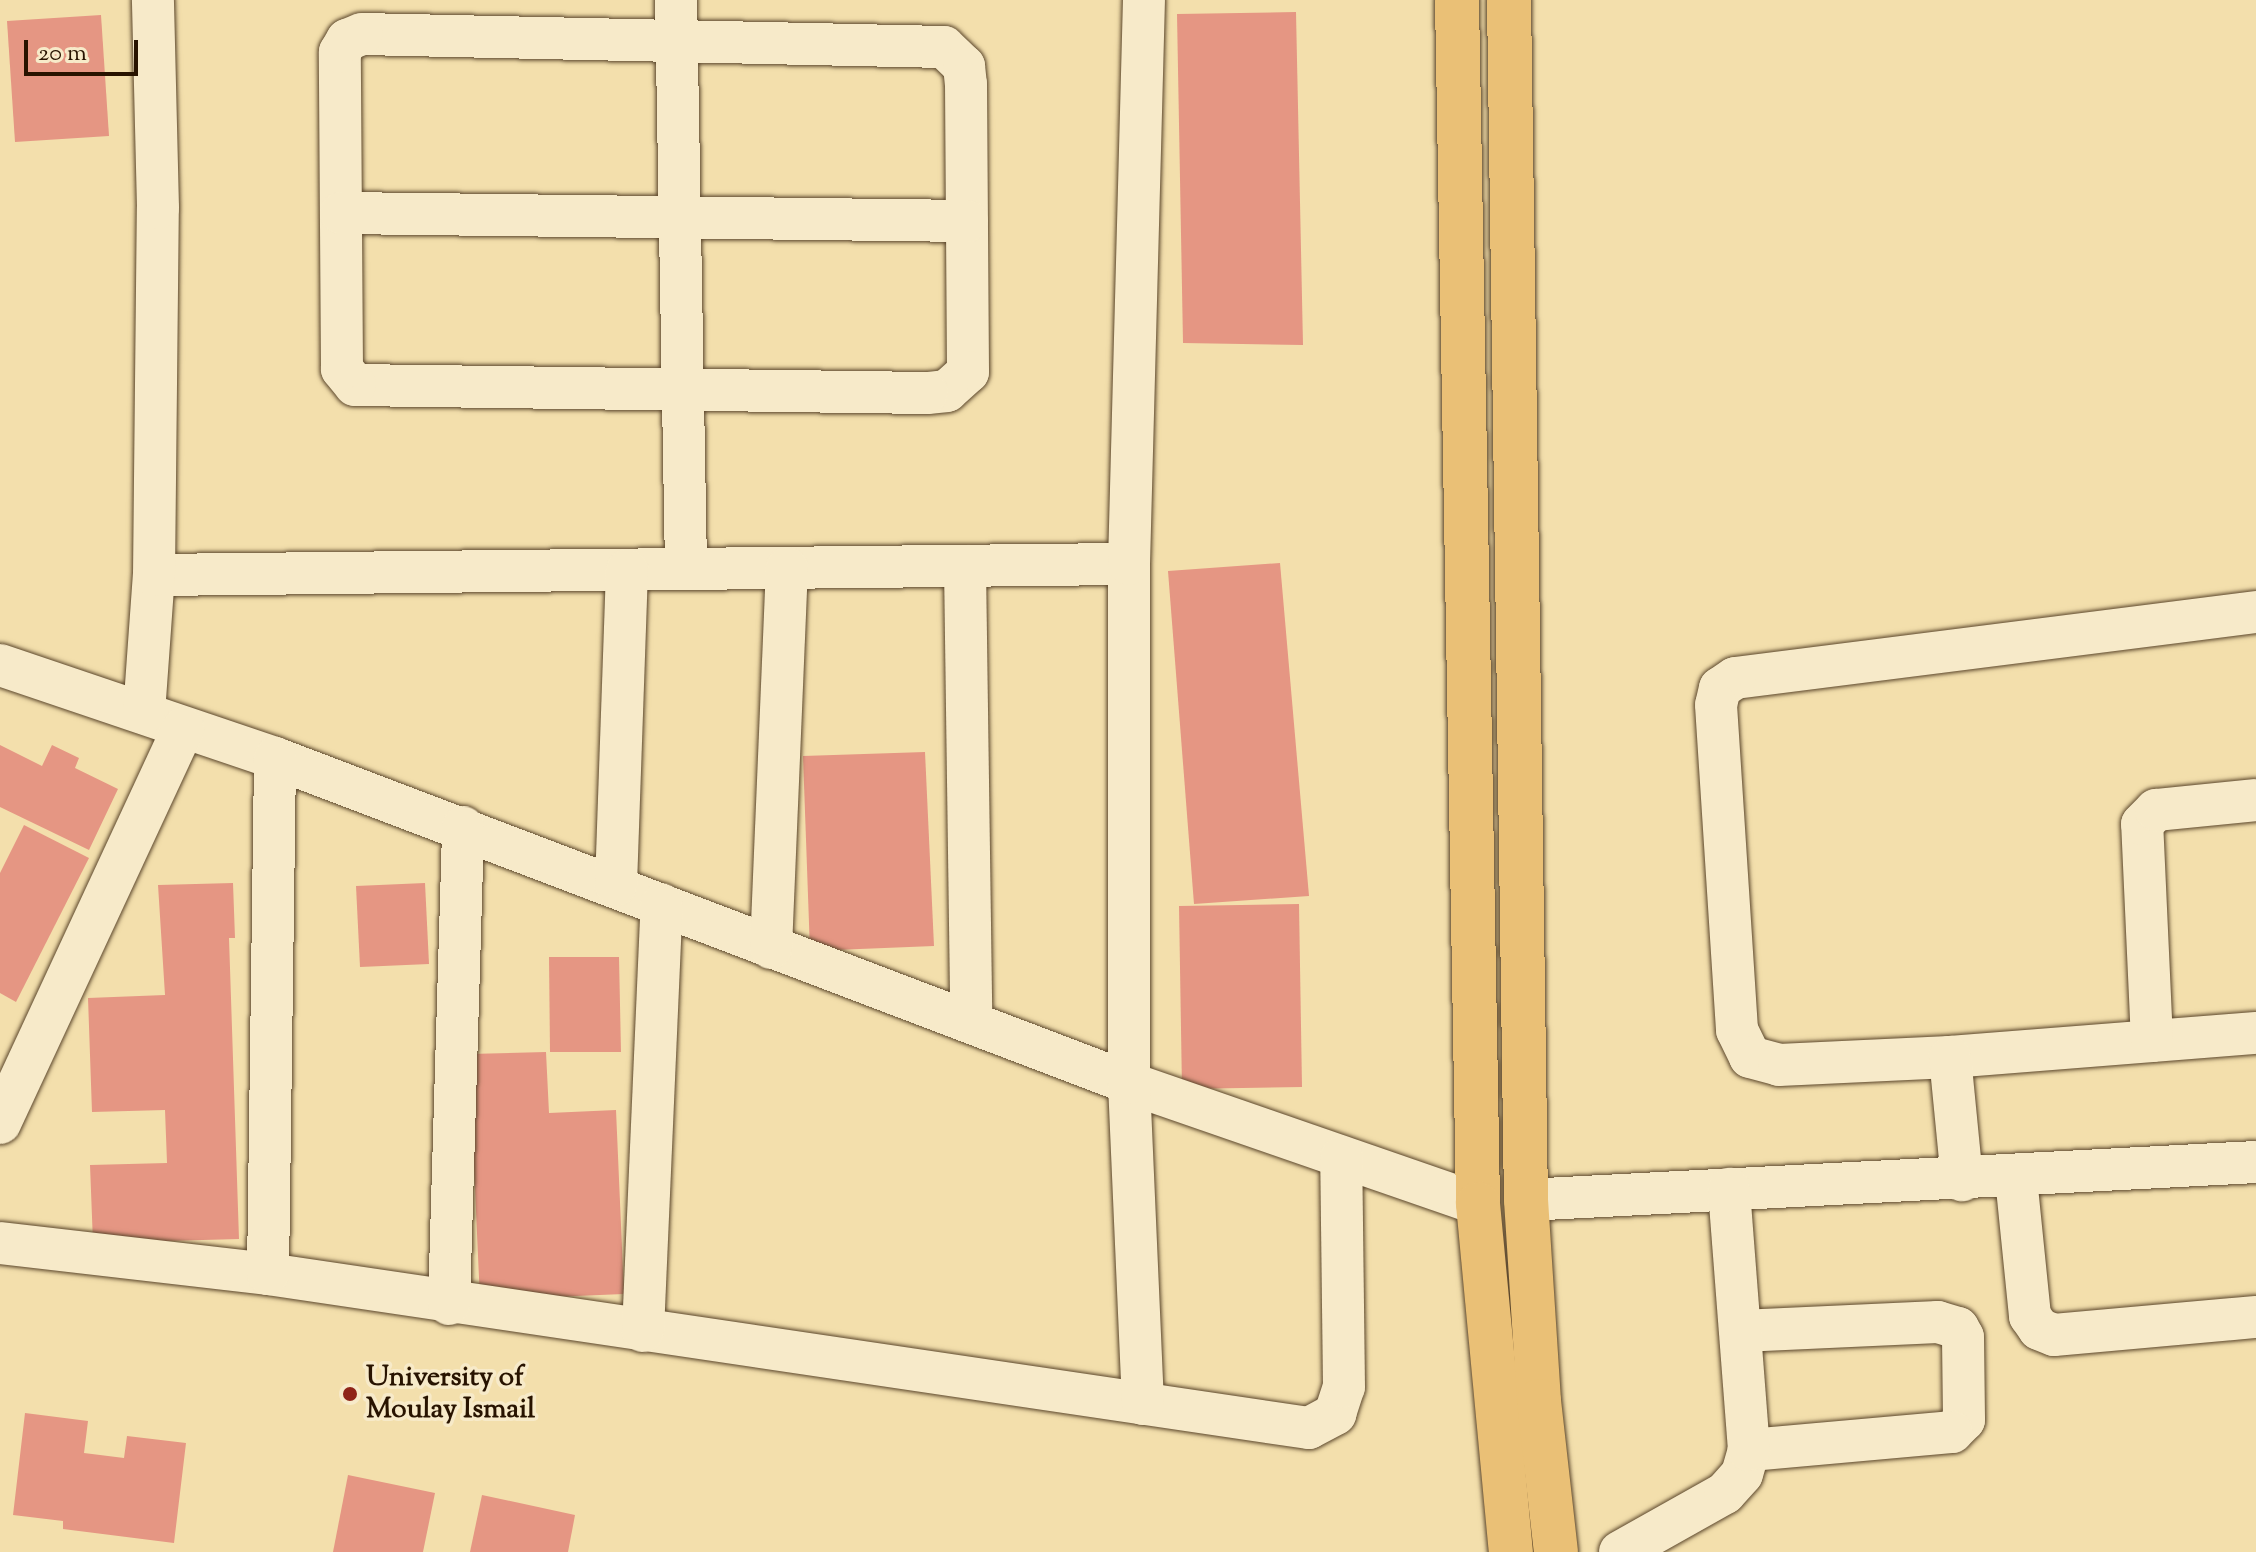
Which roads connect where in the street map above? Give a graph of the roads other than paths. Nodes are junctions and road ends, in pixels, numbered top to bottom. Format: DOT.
graph roads {
  1 [pos="153,0"];
  2 [pos="1144,0"];
  3 [pos="1457,0"];
  4 [pos="1509,0"];
  5 [pos="677,19"];
  6 [pos="341,213"];
  7 [pos="681,216"];
  8 [pos="967,221"];
  9 [pos="684,388"];
  10 [pos="1129,564"];
  11 [pos="965,566"];
  12 [pos="787,568"];
  13 [pos="686,569"];
  14 [pos="627,570"];
  15 [pos="154,575"];
  16 [pos="2256,612"];
  17 [pos="0,665"];
  18 [pos="144,713"];
  19 [pos="183,728"];
  20 [pos="275,758"];
  21 [pos="2256,800"];
  22 [pos="463,827"];
  23 [pos="616,885"];
  24 [pos="662,904"];
  25 [pos="771,948"];
  26 [pos="971,1022"];
  27 [pos="2256,1033"];
  28 [pos="2152,1041"];
  29 [pos="1950,1057"];
  30 [pos="1129,1083"];
  31 [pos="0,1123"];
  32 [pos="1341,1157"];
  33 [pos="2256,1162"];
  34 [pos="2016,1178"];
  35 [pos="1962,1180"];
  36 [pos="1729,1189"];
  37 [pos="1526,1200"];
  38 [pos="1478,1204"];
  39 [pos="0,1243"];
  40 [pos="268,1274"];
  41 [pos="449,1304"];
  42 [pos="2256,1317"];
  43 [pos="643,1331"];
  44 [pos="1741,1331"];
  45 [pos="1143,1404"];
  46 [pos="1749,1450"];
  47 [pos="1511,1552"];
  48 [pos="1556,1552"];
  49 [pos="1620,1552"];
  1 -- 15 [label="street"];
  2 -- 10 [label="street"];
  3 -- 38 [label="highway"];
  4 -- 37 [label="highway"];
  5 -- 6 [label="street"];
  5 -- 7 [label="street"];
  5 -- 8 [label="street"];
  6 -- 7 [label="street"];
  6 -- 9 [label="street"];
  7 -- 8 [label="street"];
  7 -- 9 [label="street"];
  8 -- 9 [label="street"];
  9 -- 13 [label="street"];
  10 -- 11 [label="street"];
  10 -- 30 [label="street"];
  11 -- 12 [label="street"];
  11 -- 26 [label="street"];
  12 -- 13 [label="street"];
  12 -- 25 [label="street"];
  13 -- 14 [label="street"];
  14 -- 15 [label="street"];
  14 -- 23 [label="street"];
  15 -- 18 [label="street"];
  16 -- 29 [label="street"];
  17 -- 18 [label="street"];
  18 -- 19 [label="street"];
  19 -- 20 [label="street"];
  19 -- 31 [label="street"];
  20 -- 22 [label="street"];
  20 -- 40 [label="street"];
  21 -- 28 [label="street"];
  22 -- 23 [label="street"];
  22 -- 41 [label="street"];
  23 -- 24 [label="street"];
  24 -- 25 [label="street"];
  24 -- 43 [label="street"];
  25 -- 26 [label="street"];
  26 -- 30 [label="street"];
  27 -- 28 [label="street"];
  28 -- 29 [label="street"];
  29 -- 35 [label="street"];
  30 -- 32 [label="street"];
  30 -- 45 [label="street"];
  32 -- 38 [label="street"];
  32 -- 45 [label="street"];
  33 -- 34 [label="street"];
  34 -- 35 [label="street"];
  34 -- 42 [label="street"];
  35 -- 36 [label="street"];
  36 -- 37 [label="street"];
  36 -- 44 [label="street"];
  37 -- 48 [label="highway"];
  38 -- 47 [label="highway"];
  39 -- 40 [label="street"];
  40 -- 41 [label="street"];
  41 -- 43 [label="street"];
  43 -- 45 [label="street"];
  44 -- 46 [label="street"];
  44 -- 46 [label="street"];
  46 -- 49 [label="street"];
}
